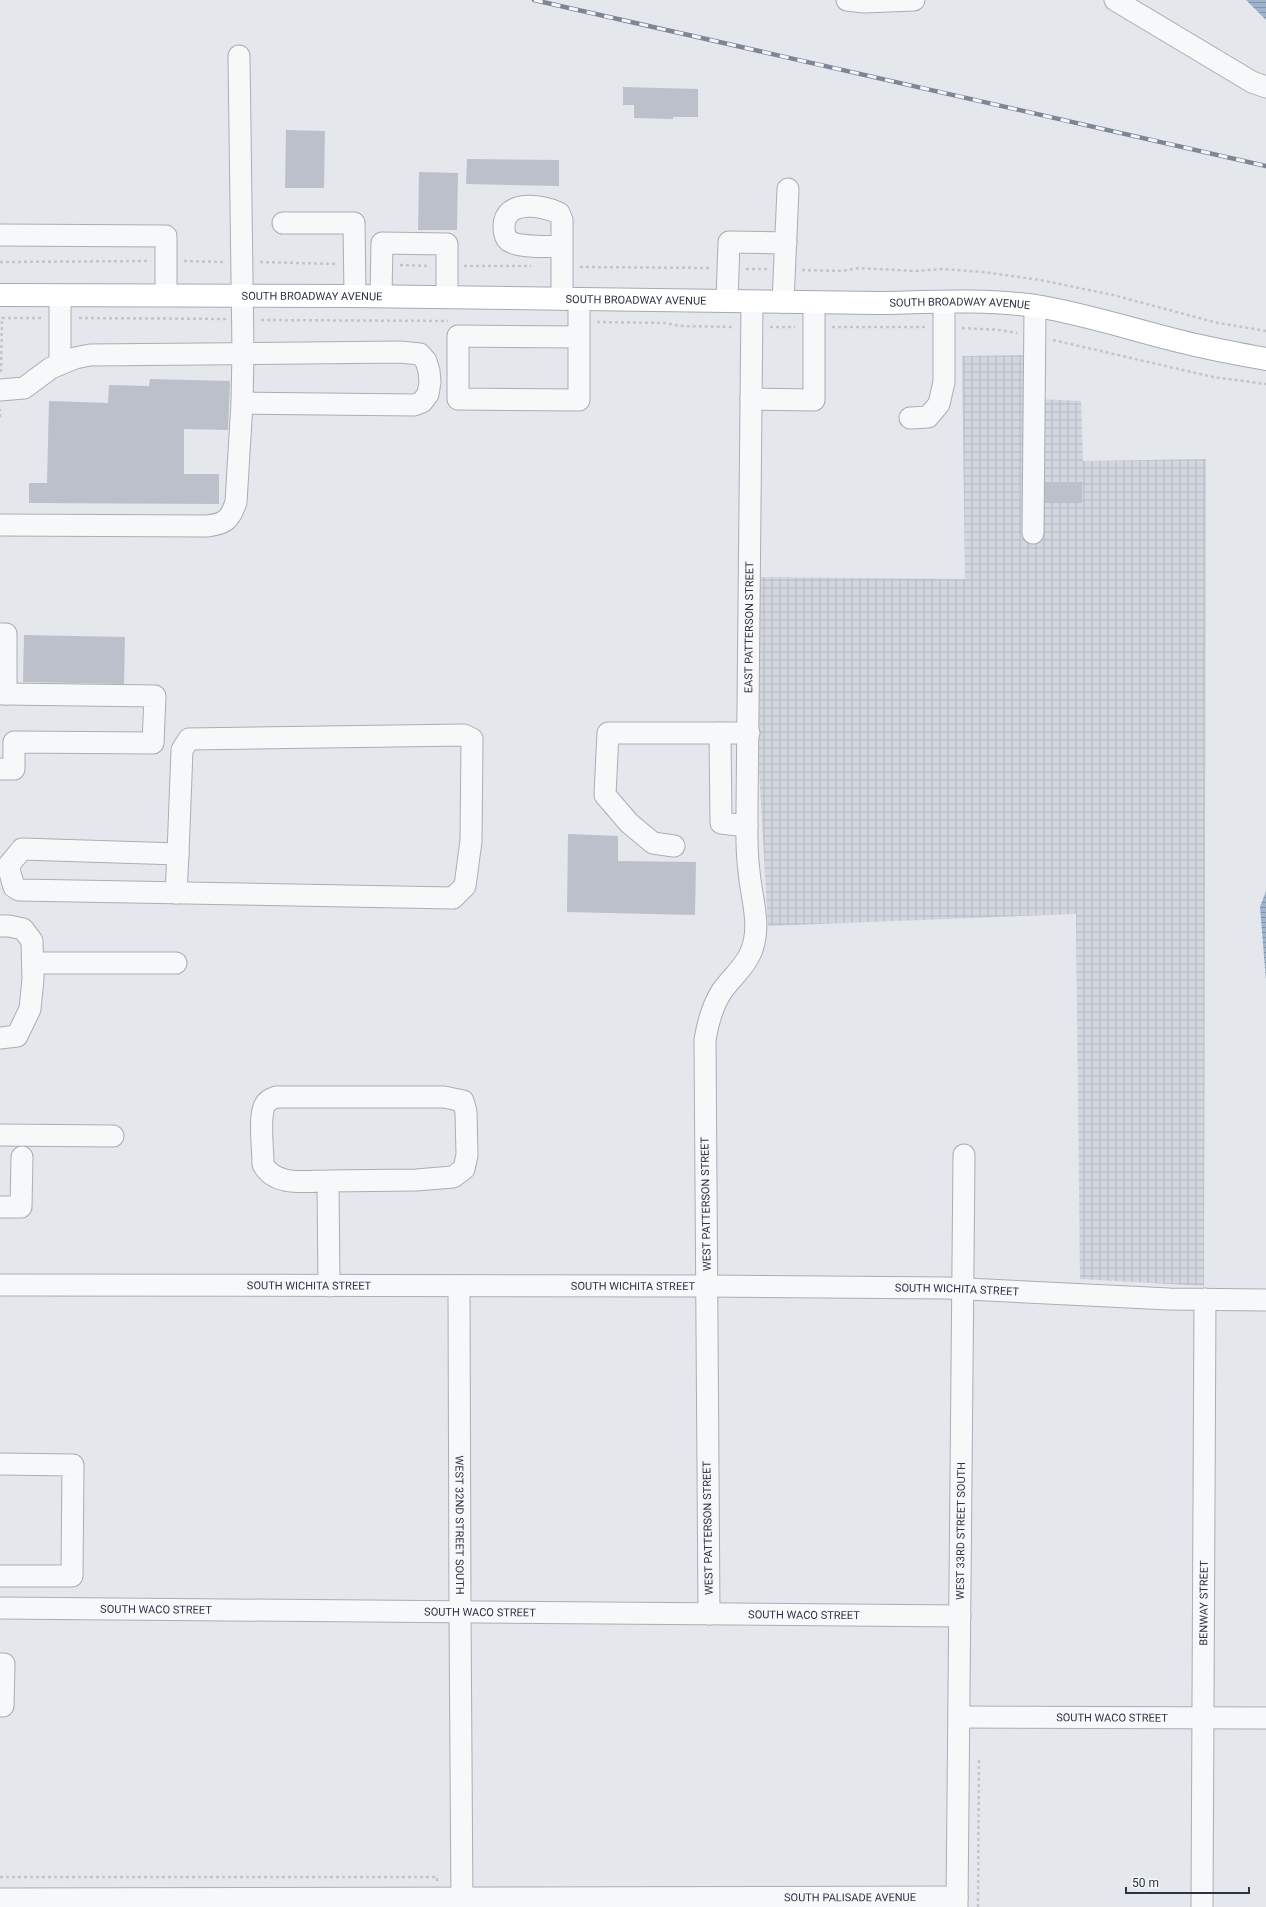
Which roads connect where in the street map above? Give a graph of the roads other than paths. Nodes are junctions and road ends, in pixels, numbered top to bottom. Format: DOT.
graph roads {
  1 [pos="847,0"];
  2 [pos="914,0"];
  3 [pos="1115,0"];
  4 [pos="239,56"];
  5 [pos="1266,87"];
  6 [pos="788,189"];
  7 [pos="283,223"];
  8 [pos="0,235"];
  9 [pos="786,244"];
  10 [pos="562,257"];
  11 [pos="0,295"];
  12 [pos="60,295"];
  13 [pos="166,295"];
  14 [pos="243,296"];
  15 [pos="355,296"];
  16 [pos="381,296"];
  17 [pos="448,297"];
  18 [pos="570,299"];
  19 [pos="727,301"];
  20 [pos="752,302"];
  21 [pos="783,302"];
  22 [pos="814,302"];
  23 [pos="944,302"];
  24 [pos="1034,306"];
  25 [pos="579,330"];
  26 [pos="243,352"];
  27 [pos="1266,358"];
  28 [pos="60,364"];
  29 [pos="0,390"];
  30 [pos="751,399"];
  31 [pos="242,403"];
  32 [pos="910,418"];
  33 [pos="0,524"];
  34 [pos="1033,533"];
  35 [pos="0,634"];
  36 [pos="3,694"];
  37 [pos="720,733"];
  38 [pos="749,733"];
  39 [pos="0,769"];
  40 [pos="747,826"];
  41 [pos="674,846"];
  42 [pos="178,854"];
  43 [pos="4,865"];
  44 [pos="176,893"];
  45 [pos="0,926"];
  46 [pos="751,952"];
  47 [pos="33,963"];
  48 [pos="176,963"];
  49 [pos="0,1038"];
  50 [pos="0,1135"];
  51 [pos="114,1136"];
  52 [pos="964,1155"];
  53 [pos="22,1157"];
  54 [pos="328,1181"];
  55 [pos="0,1207"];
  56 [pos="0,1285"];
  57 [pos="329,1286"];
  58 [pos="459,1286"];
  59 [pos="707,1286"];
  60 [pos="963,1288"];
  61 [pos="1205,1299"];
  62 [pos="1266,1300"];
  63 [pos="0,1464"];
  64 [pos="9,1576"];
  65 [pos="67,1576"];
  66 [pos="9,1608"];
  67 [pos="68,1609"];
  68 [pos="460,1612"];
  69 [pos="709,1614"];
  70 [pos="960,1616"];
  71 [pos="0,1664"];
  72 [pos="0,1706"];
  73 [pos="959,1717"];
  74 [pos="1203,1718"];
  75 [pos="1266,1718"];
  76 [pos="0,1899"];
  77 [pos="463,1902"];
  78 [pos="957,1902"];
  79 [pos="1202,1907"];
  1 -- 2 [label="street"];
  3 -- 5 [label="street"];
  4 -- 14 [label="street"];
  6 -- 9 [label="street"];
  7 -- 15 [label="street"];
  8 -- 13 [label="street"];
  9 -- 19 [label="street"];
  9 -- 21 [label="street"];
  10 -- 18 [label="street"];
  11 -- 12 [label="main road, SOUTH BROADWAY AVENUE"];
  12 -- 13 [label="main road, SOUTH BROADWAY AVENUE"];
  12 -- 28 [label="street"];
  13 -- 14 [label="main road, SOUTH BROADWAY AVENUE"];
  14 -- 15 [label="main road, SOUTH BROADWAY AVENUE"];
  14 -- 26 [label="street"];
  15 -- 16 [label="main road, SOUTH BROADWAY AVENUE"];
  16 -- 17 [label="main road, SOUTH BROADWAY AVENUE"];
  16 -- 17 [label="street"];
  17 -- 18 [label="main road, SOUTH BROADWAY AVENUE"];
  18 -- 19 [label="main road, SOUTH BROADWAY AVENUE"];
  18 -- 25 [label="street"];
  19 -- 20 [label="main road, SOUTH BROADWAY AVENUE"];
  20 -- 21 [label="main road, SOUTH BROADWAY AVENUE"];
  20 -- 30 [label="street, EAST PATTERSON STREET"];
  21 -- 22 [label="main road, SOUTH BROADWAY AVENUE"];
  22 -- 23 [label="main road, SOUTH BROADWAY AVENUE"];
  22 -- 30 [label="street"];
  23 -- 24 [label="main road, SOUTH BROADWAY AVENUE"];
  23 -- 32 [label="street"];
  24 -- 27 [label="main road, SOUTH BROADWAY AVENUE"];
  24 -- 34 [label="street"];
  25 -- 25 [label="street"];
  26 -- 28 [label="street"];
  26 -- 31 [label="street"];
  26 -- 31 [label="street"];
  28 -- 29 [label="street"];
  30 -- 38 [label="street, EAST PATTERSON STREET"];
  31 -- 33 [label="street"];
  35 -- 36 [label="street"];
  36 -- 39 [label="street"];
  37 -- 38 [label="street"];
  37 -- 40 [label="street"];
  37 -- 41 [label="street"];
  38 -- 40 [label="street, EAST PATTERSON STREET"];
  40 -- 46 [label="street, EAST PATTERSON STREET"];
  42 -- 43 [label="street"];
  42 -- 44 [label="street"];
  42 -- 44 [label="street"];
  43 -- 44 [label="street"];
  45 -- 47 [label="street"];
  46 -- 59 [label="street, WEST PATTERSON STREET"];
  47 -- 48 [label="street"];
  47 -- 49 [label="street"];
  50 -- 51 [label="street"];
  52 -- 60 [label="street, WEST 33RD STREET SOUTH"];
  53 -- 55 [label="street"];
  54 -- 54 [label="street"];
  54 -- 57 [label="street"];
  56 -- 57 [label="street, SOUTH WICHITA STREET"];
  57 -- 58 [label="street, SOUTH WICHITA STREET"];
  58 -- 59 [label="street, SOUTH WICHITA STREET"];
  58 -- 68 [label="street, WEST 32ND STREET SOUTH"];
  59 -- 60 [label="street, SOUTH WICHITA STREET"];
  59 -- 69 [label="street, WEST PATTERSON STREET"];
  60 -- 61 [label="street, SOUTH WICHITA STREET"];
  60 -- 70 [label="street, WEST 33RD STREET SOUTH"];
  61 -- 62 [label="street, SOUTH WICHITA STREET"];
  61 -- 74 [label="street, BENWAY STREET"];
  63 -- 65 [label="street"];
  64 -- 65 [label="street"];
  64 -- 66 [label="street"];
  65 -- 67 [label="street"];
  66 -- 67 [label="street, SOUTH WACO STREET"];
  67 -- 68 [label="street, SOUTH WACO STREET"];
  68 -- 69 [label="street, SOUTH WACO STREET"];
  68 -- 77 [label="street, WEST 32ND STREET SOUTH"];
  69 -- 70 [label="street, SOUTH WACO STREET"];
  70 -- 73 [label="street, WEST 33RD STREET SOUTH"];
  71 -- 72 [label="street"];
  73 -- 74 [label="street, SOUTH WACO STREET"];
  73 -- 78 [label="street, WEST 33RD STREET SOUTH"];
  74 -- 75 [label="street, SOUTH WACO STREET"];
  74 -- 79 [label="street, BENWAY STREET"];
  76 -- 77 [label="street, SOUTH PALISADE AVENUE"];
  77 -- 78 [label="street, SOUTH PALISADE AVENUE"];
}
